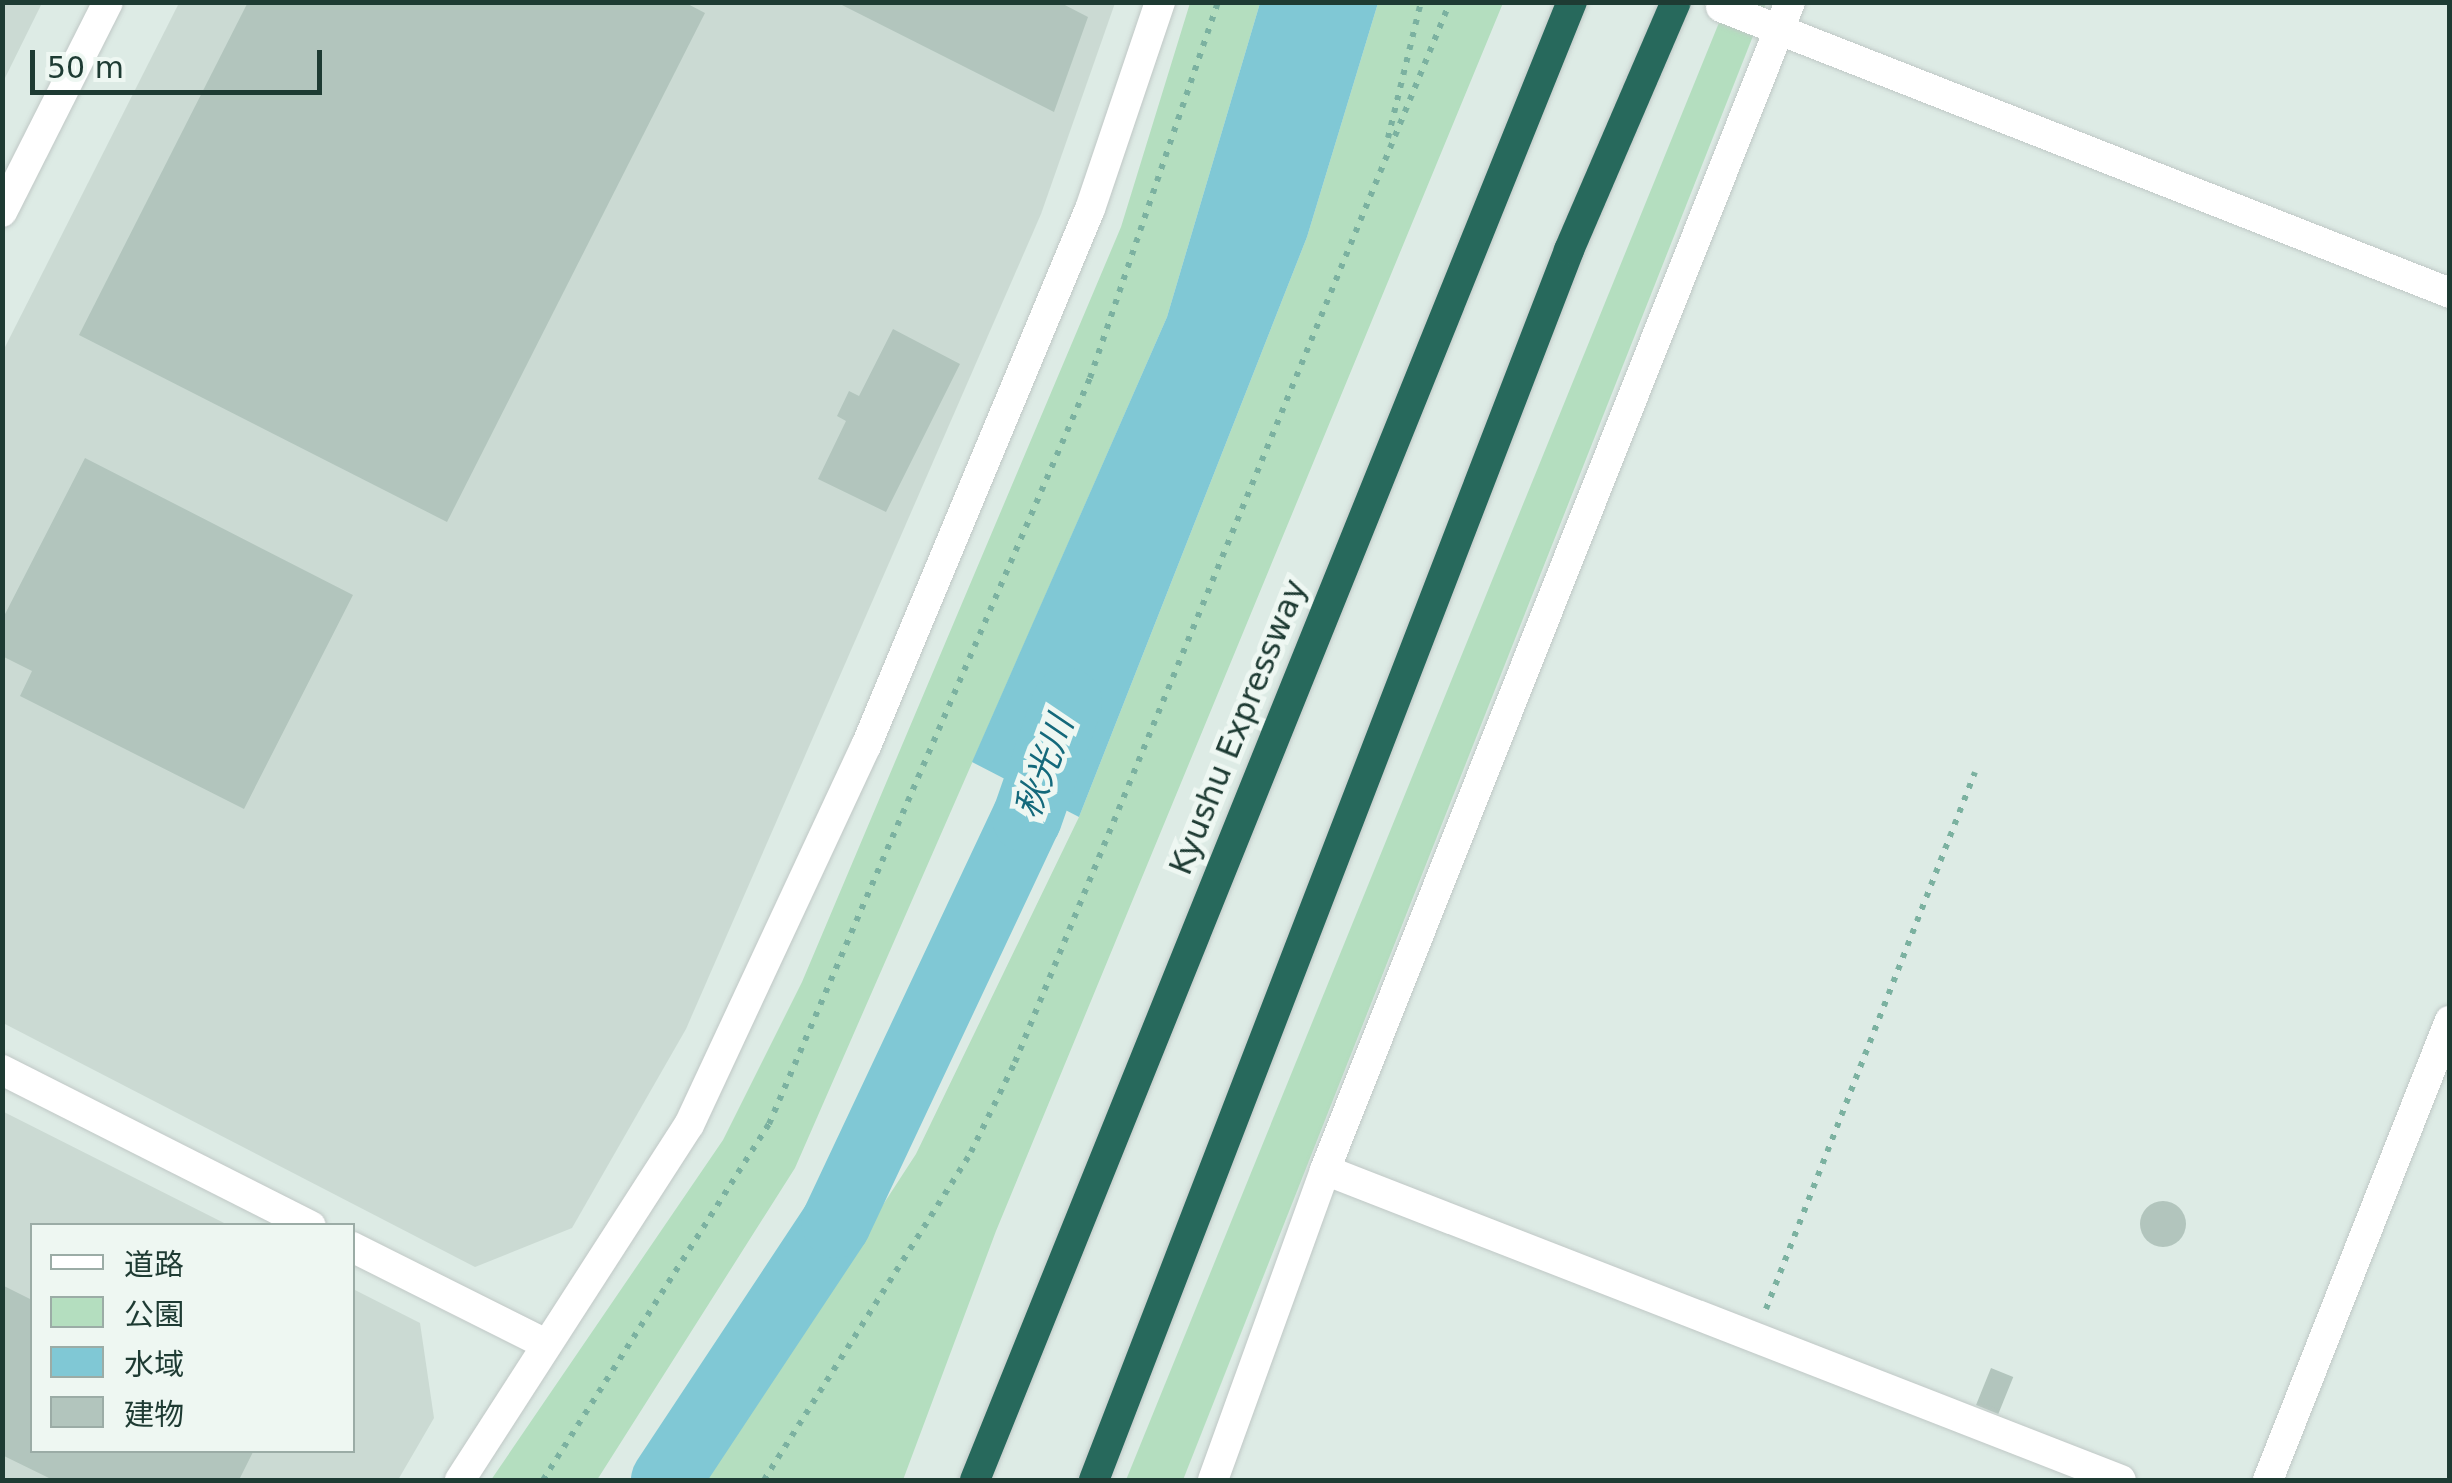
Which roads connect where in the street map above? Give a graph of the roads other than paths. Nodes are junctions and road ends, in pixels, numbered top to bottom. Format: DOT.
graph roads {
  1 [pos="108,2"];
  2 [pos="1160,2"];
  3 [pos="1572,2"];
  4 [pos="1676,2"];
  5 [pos="1721,6"];
  6 [pos="1785,16"];
  7 [pos="2,212"];
  8 [pos="2450,293"];
  9 [pos="2450,1021"];
  10 [pos="2,1070"];
  11 [pos="1325,1170"];
  12 [pos="305,1223"];
  13 [pos="355,1248"];
  14 [pos="544,1343"];
  15 [pos="460,1480"];
  16 [pos="976,1480"];
  17 [pos="1094,1480"];
  18 [pos="1213,1480"];
  19 [pos="2120,1480"];
  20 [pos="2268,1480"];
  1 -- 7 [label="street"];
  2 -- 14 [label="street"];
  3 -- 16 [label="highway, Kyushu Expressway"];
  4 -- 17 [label="highway"];
  5 -- 6 [label="street"];
  6 -- 8 [label="street"];
  6 -- 11 [label="street"];
  9 -- 20 [label="street"];
  10 -- 12 [label="street"];
  11 -- 18 [label="street"];
  11 -- 19 [label="street"];
  13 -- 14 [label="street"];
  14 -- 15 [label="street"];
}
